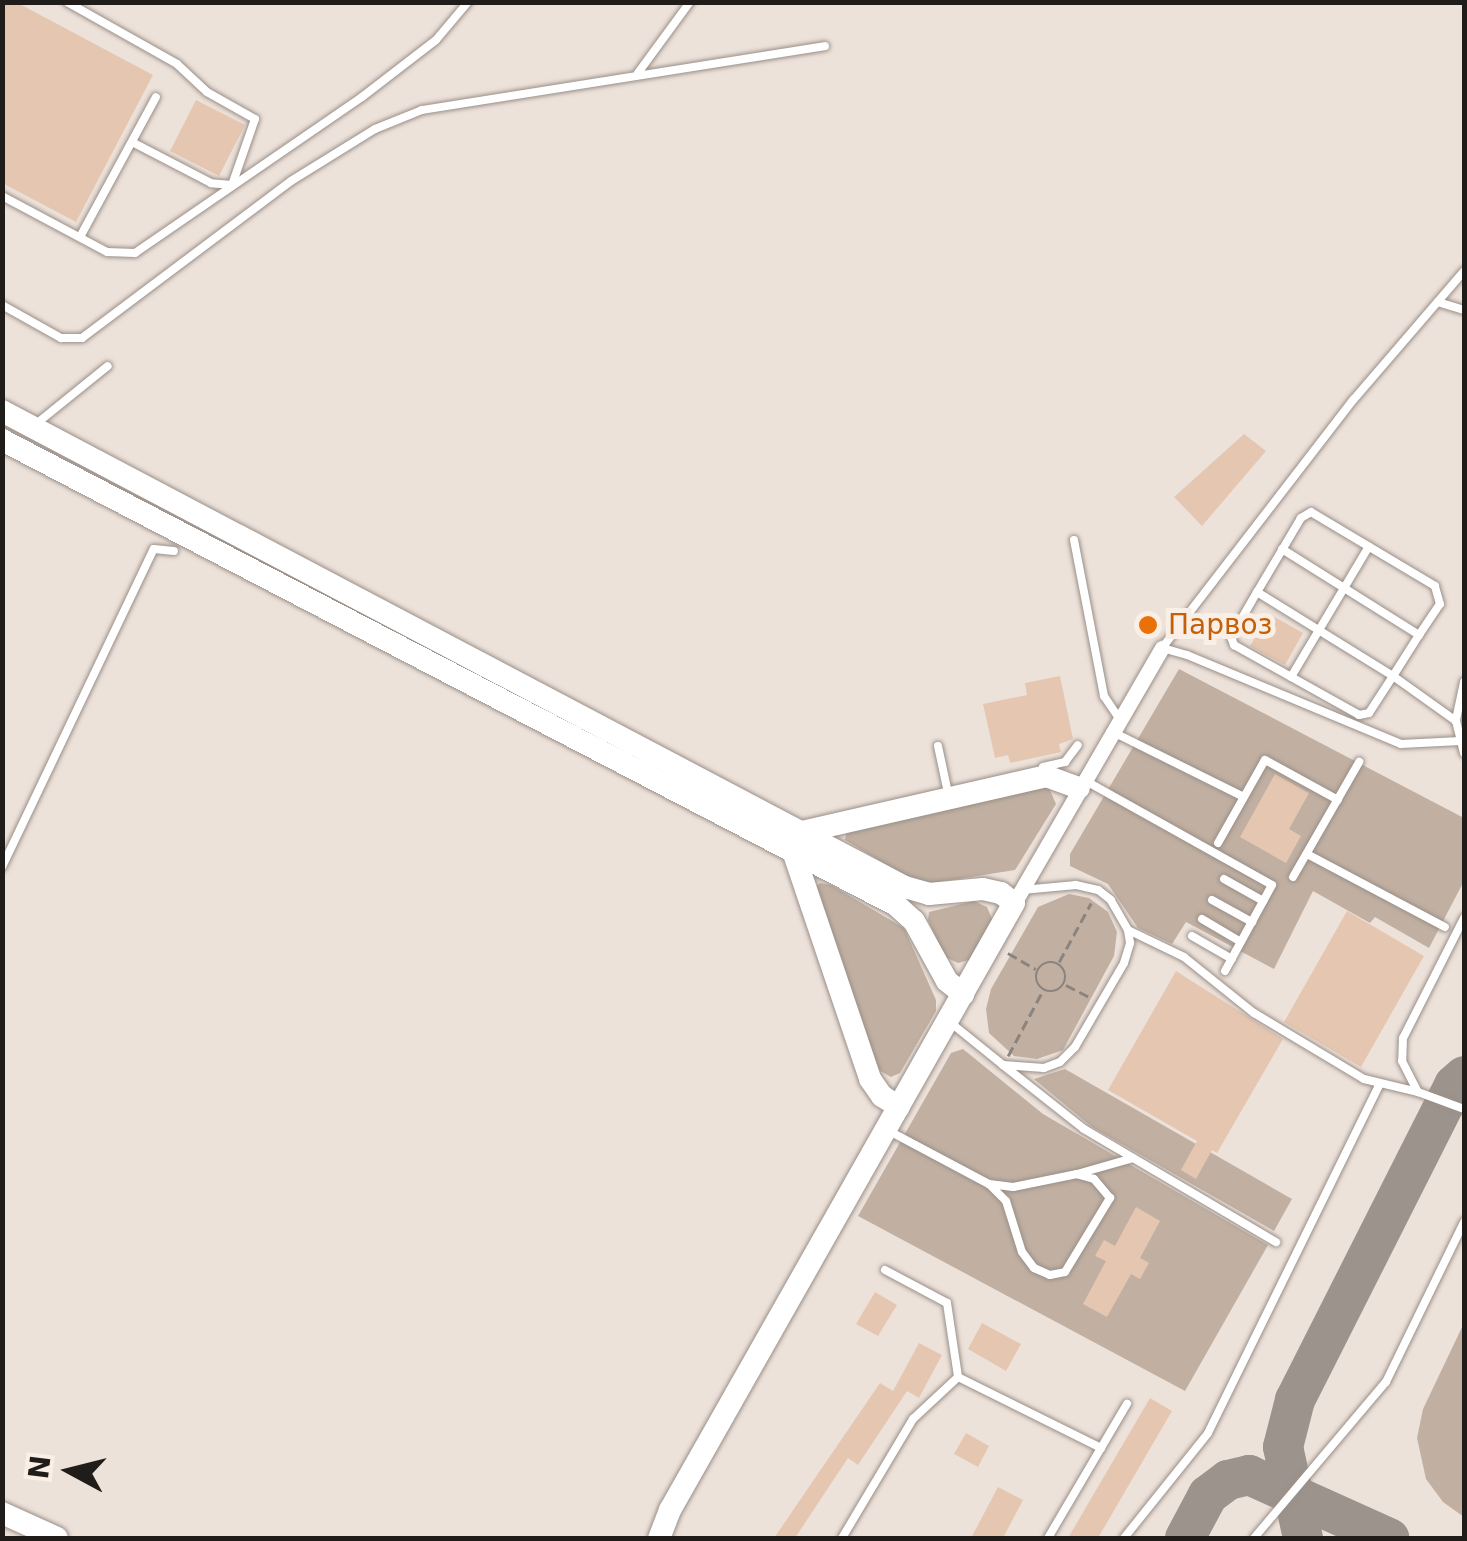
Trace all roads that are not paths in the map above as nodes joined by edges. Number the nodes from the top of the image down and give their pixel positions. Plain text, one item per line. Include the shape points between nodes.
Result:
1 (67, 2) edge
2 (468, 2) edge
3 (690, 2) edge
4 (825, 46) dead end
5 (638, 73) junction
6 (156, 97) dead end
7 (132, 142) junction
8 (232, 185) junction
9 (2, 196) edge
10 (80, 238) junction
11 (1464, 272) edge
12 (1438, 302) junction
13 (2, 305) edge
14 (1464, 310) edge
15 (108, 366) dead end
16 (2, 411) edge
17 (32, 427) junction
18 (2, 440) edge
19 (1074, 540) dead end
20 (1368, 546) junction
21 (1282, 549) junction
22 (174, 551) dead end
23 (1345, 588) junction
24 (1257, 592) junction
25 (1320, 631) junction
26 (1420, 635) junction
27 (1162, 648) junction
28 (1393, 676) junction
29 (1292, 677) junction
30 (1464, 682) edge
31 (1456, 721) junction
32 (1115, 725) junction
33 (1460, 741) junction
34 (1078, 745) dead end
35 (938, 746) dead end
36 (1464, 753) edge
37 (1359, 762) dead end
38 (970, 784) dead end
39 (1082, 784) junction
40 (1244, 797) junction
41 (949, 798) junction
42 (1338, 800) junction
43 (797, 842) junction
44 (1218, 842) dead end
45 (1307, 854) junction
46 (2, 868) edge
47 (1293, 877) dead end
48 (1224, 880) dead end
49 (1018, 896) junction
50 (1212, 900) dead end
51 (1264, 901) junction
52 (1464, 918) edge
53 (1202, 919) dead end
54 (1252, 922) junction
55 (1445, 927) dead end
56 (1128, 930) junction
57 (1192, 936) dead end
58 (1241, 942) junction
59 (1232, 959) junction
60 (1225, 971) dead end
61 (963, 994) junction
62 (948, 1020) junction
63 (1003, 1065) junction
64 (1379, 1085) junction
65 (1418, 1092) junction
66 (899, 1107) junction
67 (1464, 1110) edge
68 (886, 1130) junction
69 (1133, 1158) junction
70 (1077, 1174) junction
71 (989, 1184) junction
72 (1464, 1222) edge
73 (1276, 1242) dead end
74 (886, 1270) dead end
75 (958, 1377) junction
76 (1127, 1404) dead end
77 (1101, 1448) junction
78 (2, 1513) edge
79 (57, 1538) edge
80 (659, 1538) edge
81 (842, 1538) edge
82 (1048, 1538) edge
83 (1124, 1538) edge
84 (1254, 1538) edge

1 - 8 lane via 177,64 207,92 255,119
2 - 8 lane via 436,40
3 - 5 lane
4 - 5 lane
5 - 13 lane via 535,96 453,103 375,129 290,182 82,338 60,338
6 - 7 lane
7 - 8 lane via 211,183
7 - 10 lane
8 - 10 lane via 136,253 107,252
9 - 10 lane
11 - 12 lane
12 - 14 lane
12 - 27 lane via 1354,399
15 - 17 lane
16 - 17 street
17 - 43 street
18 - 43 street
19 - 32 lane
20 - 21 lane via 1311,512
20 - 23 lane
20 - 26 lane via 1440,594
21 - 23 lane
21 - 24 lane
22 - 46 lane via 154,549
23 - 25 lane
23 - 26 lane
24 - 25 lane
24 - 29 lane via 1231,637 1234,645
25 - 28 lane
25 - 29 lane
26 - 28 lane
27 - 32 street
27 - 33 lane via 1401,744
28 - 29 lane via 1369,713 1359,714
28 - 31 lane
30 - 31 lane
31 - 33 lane
32 - 39 street
32 - 40 lane
33 - 36 lane
34 - 38 lane via 1065,762
35 - 41 lane
37 - 42 lane
39 - 41 street via 1046,776
39 - 49 street
39 - 51 lane via 1272,885
40 - 42 lane via 1266,760
40 - 44 lane
41 - 43 street
42 - 45 lane
43 - 49 street via 929,894 983,889
43 - 61 street via 914,921 947,981
43 - 66 street via 870,1079
45 - 47 lane
45 - 55 lane
48 - 51 lane
49 - 56 lane via 1076,884 1098,890
49 - 61 street
50 - 54 lane
51 - 54 lane
52 - 65 lane via 1403,1038 1402,1060
53 - 58 lane
54 - 58 lane
56 - 63 lane via 1124,964 1075,1047 1044,1068
56 - 64 lane via 1184,957 1254,1013
57 - 59 lane
58 - 59 lane
59 - 60 lane
61 - 62 street
62 - 63 lane
62 - 66 street
63 - 69 lane via 1042,1100
64 - 65 lane
64 - 83 lane via 1208,1434
65 - 67 lane
66 - 68 street
68 - 71 lane
68 - 80 street
69 - 70 lane
69 - 73 lane
70 - 71 lane via 1013,1187
70 - 71 lane via 1094,1179 1110,1198 1065,1272 1050,1275 1022,1252 1006,1201
72 - 84 lane via 1386,1382
74 - 75 lane via 947,1303
75 - 77 lane
75 - 81 lane via 913,1419
76 - 77 lane
77 - 82 lane
78 - 79 street

